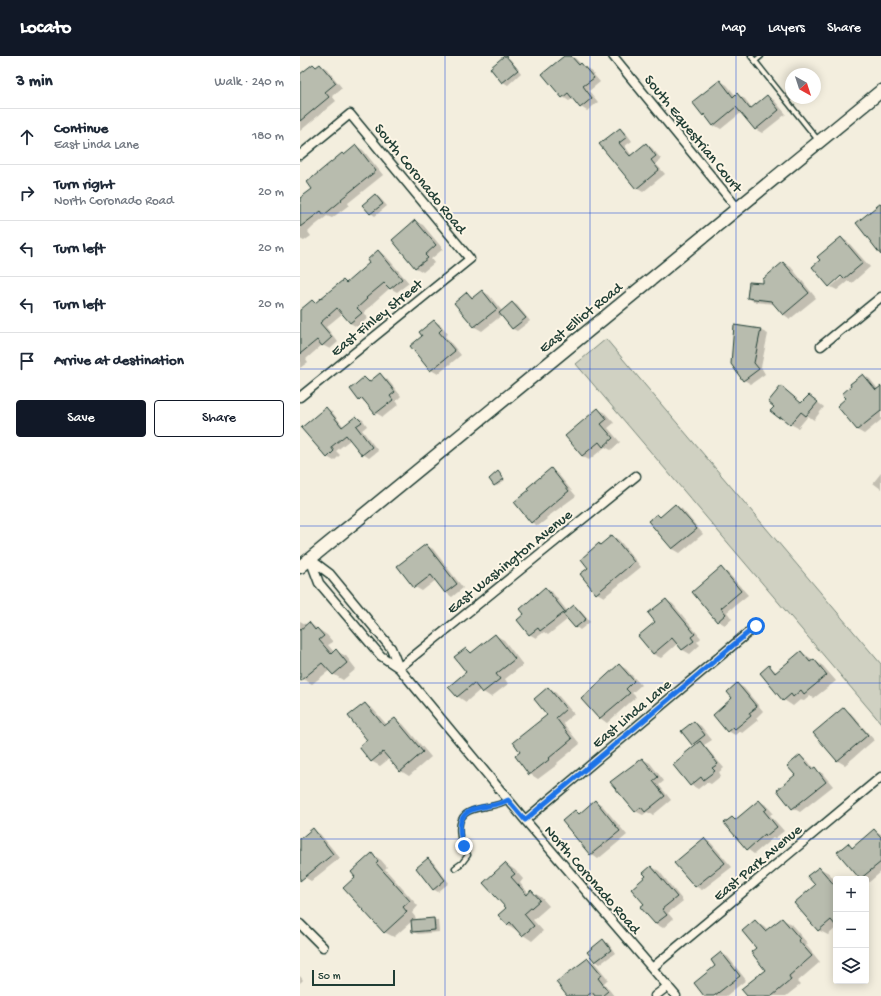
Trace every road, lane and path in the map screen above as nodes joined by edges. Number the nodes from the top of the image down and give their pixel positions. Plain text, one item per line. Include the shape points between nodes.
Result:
1 (613, 56) edge
2 (751, 56) edge
3 (761, 56) edge
4 (755, 61) junction
5 (881, 92) edge
6 (820, 142) junction
7 (300, 155) edge
8 (738, 209) junction
9 (470, 259) joint
10 (881, 297) edge
11 (821, 346) dead end
12 (300, 396) edge
13 (636, 476) dead end
14 (310, 559) junction
15 (300, 567) edge
16 (756, 626) dead end
17 (400, 668) junction
18 (881, 777) edge
19 (508, 800) junction
20 (525, 820) junction
21 (455, 868) dead end
22 (300, 924) edge
23 (323, 947) dead end
24 (652, 968) junction
25 (668, 986) junction
26 (655, 996) edge
27 (676, 996) edge

1 - 8 street, South Equestrian Court
2 - 4 lane
3 - 4 lane
4 - 6 lane
5 - 6 main road, East Elliot Road
6 - 8 main road, East Elliot Road
7 - 9 street, South Coronado Road via 350,114
8 - 14 main road, East Elliot Road
9 - 12 street, East Finley Street
10 - 11 street
13 - 17 street, East Washington Avenue
14 - 15 main road, East Elliot Road
14 - 17 street, North Coronado Road via 335,580 391,648
14 - 17 street, North Coronado Road via 319,583 381,656
16 - 20 street, East Linda Lane
17 - 19 street, North Coronado Road
18 - 24 street, East Park Avenue
19 - 20 street, North Coronado Road
19 - 21 lane via 501,804 468,811 462,818 460,836 468,855
20 - 24 street, North Coronado Road
22 - 23 street
24 - 25 street, North Coronado Road
25 - 26 street
25 - 27 street, North Coronado Road

